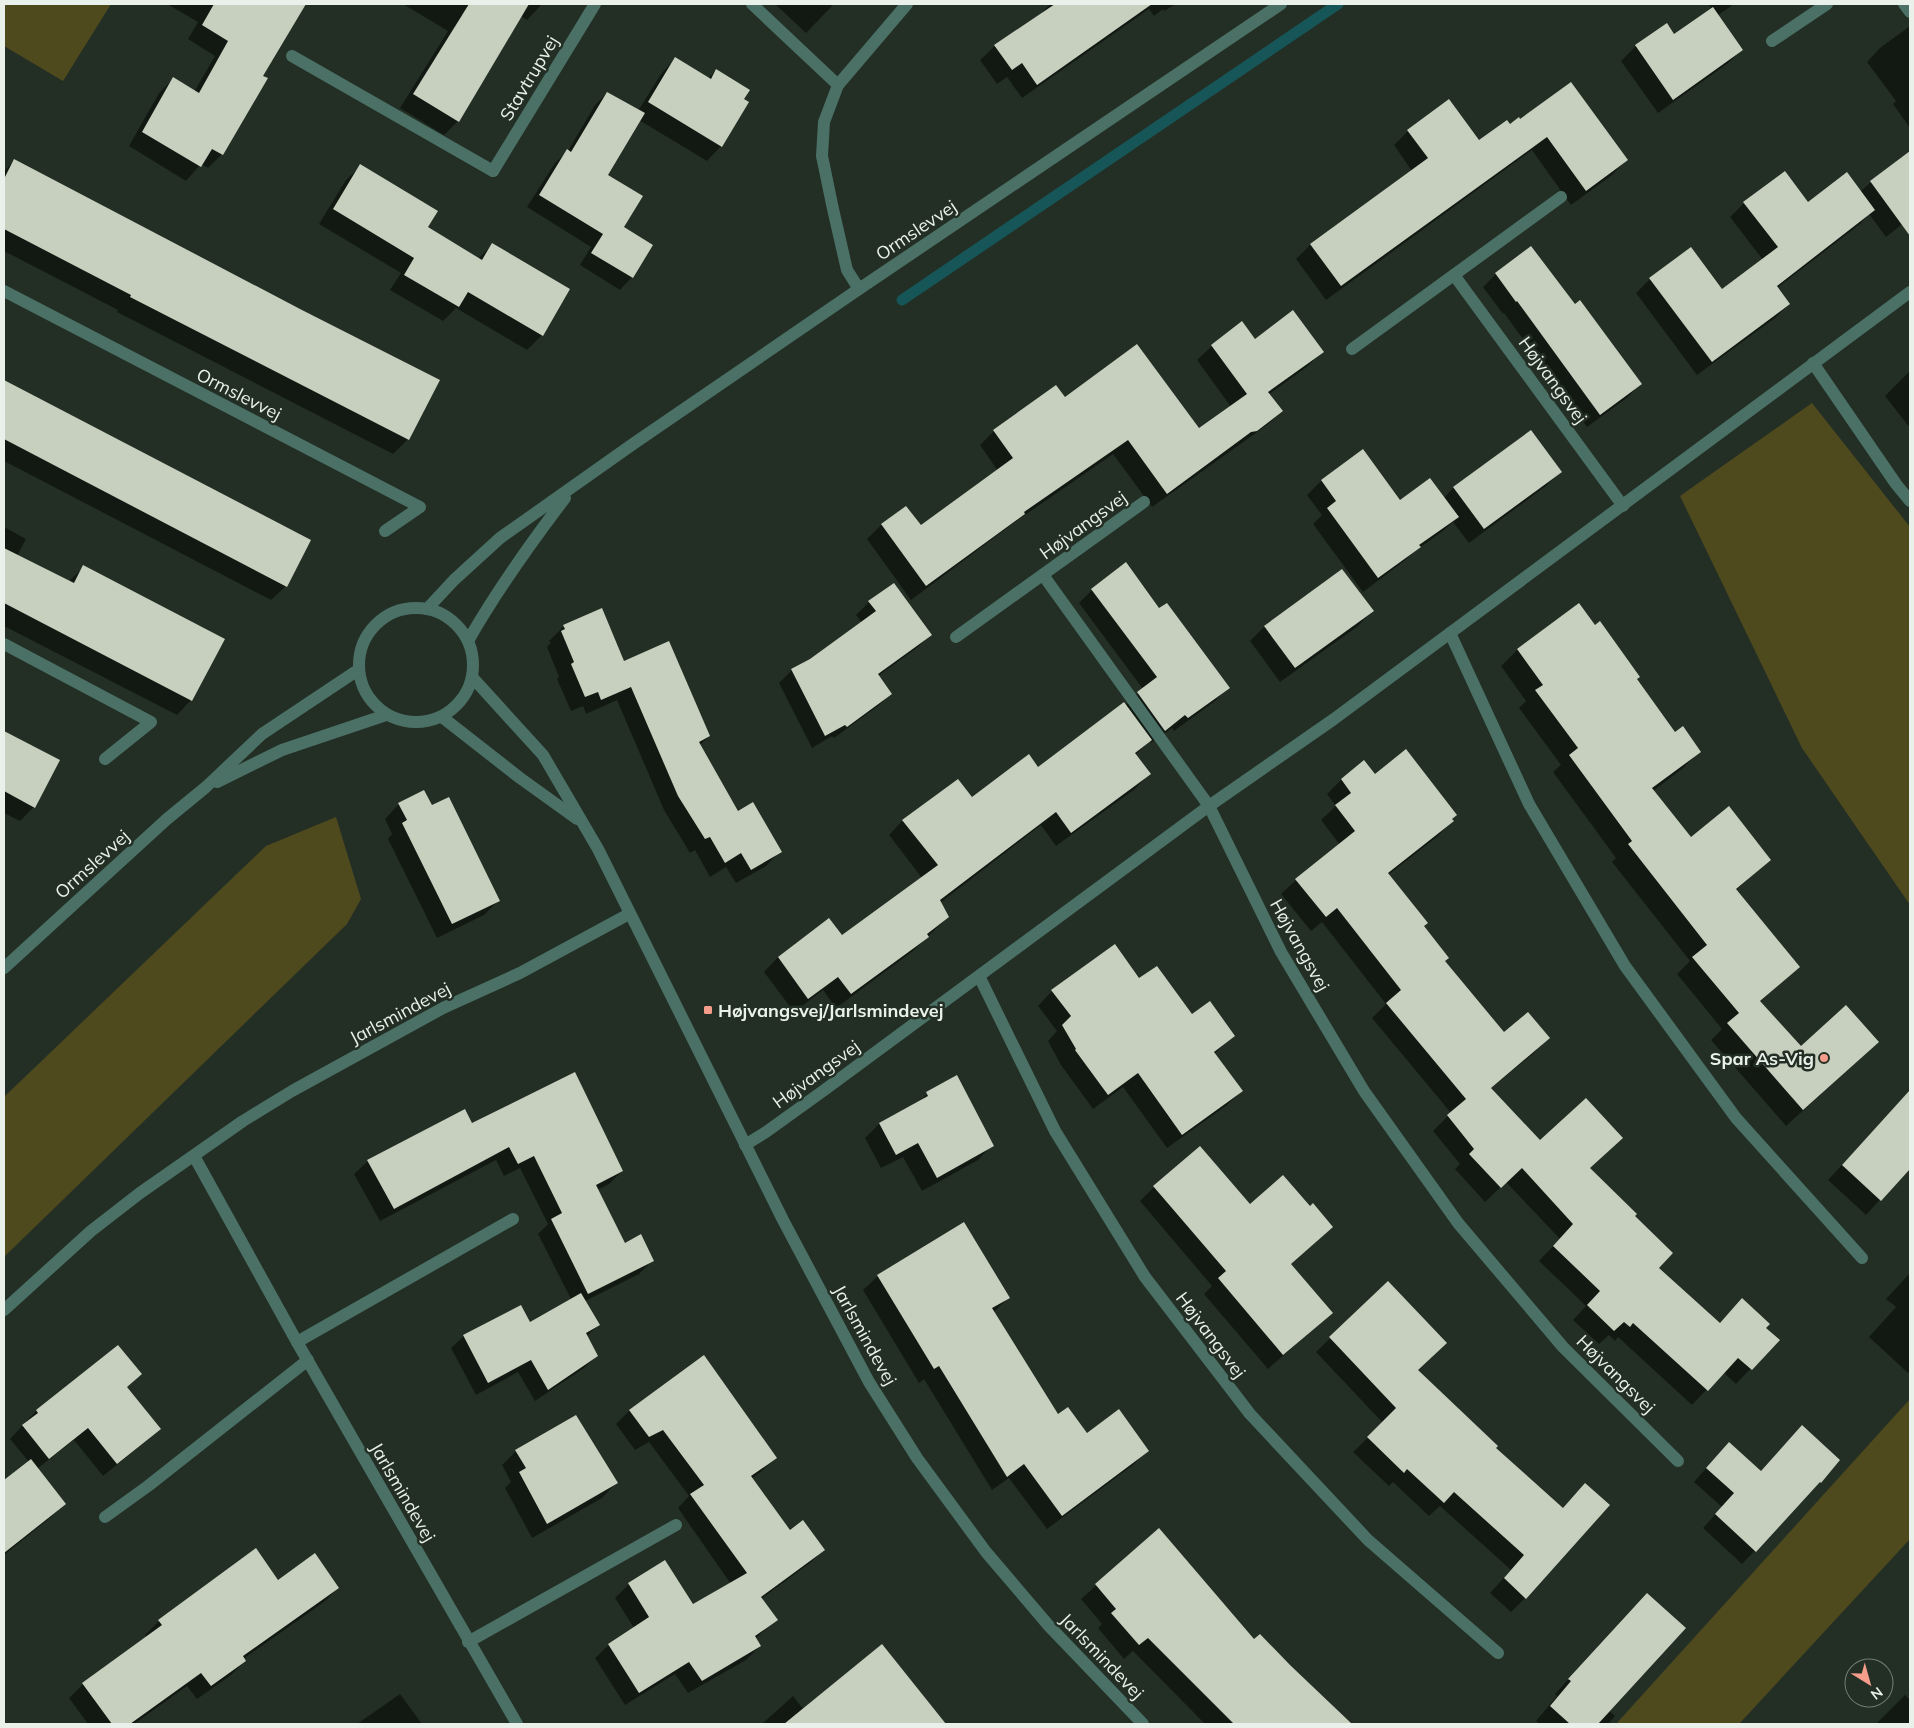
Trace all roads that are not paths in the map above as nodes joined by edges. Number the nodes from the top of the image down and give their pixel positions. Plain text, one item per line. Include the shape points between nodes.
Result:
1 (595, 4) edge
2 (752, 4) edge
3 (907, 4) edge
4 (1280, 4) edge
5 (1827, 4) edge
6 (1904, 4) edge
7 (1910, 12) edge
8 (1772, 42) dead end
9 (292, 56) dead end
10 (838, 85) junction
11 (1561, 197) dead end
12 (1454, 275) junction
13 (859, 289) junction
14 (4, 291) edge
15 (1910, 292) edge
16 (1352, 349) dead end
17 (1813, 363) junction
18 (573, 488) junction
19 (1910, 501) edge
20 (1144, 502) dead end
21 (1623, 506) junction
22 (385, 531) dead end
23 (1043, 575) junction
24 (428, 609) junction
25 (1450, 633) junction
26 (956, 637) dead end
27 (468, 641) junction
28 (4, 644) edge
29 (358, 670) junction
30 (472, 677) junction
31 (386, 715) junction
32 (442, 717) junction
33 (105, 759) dead end
34 (206, 787) junction
35 (1210, 806) junction
36 (582, 822) junction
37 (629, 914) junction
38 (4, 968) edge
39 (980, 976) junction
40 (745, 1145) junction
41 (194, 1156) junction
42 (513, 1219) dead end
43 (1862, 1258) dead end
44 (4, 1310) edge
45 (297, 1342) junction
46 (308, 1360) junction
47 (1678, 1461) dead end
48 (105, 1517) dead end
49 (676, 1525) dead end
50 (468, 1642) junction
51 (1498, 1653) dead end
52 (517, 1724) edge
53 (1143, 1724) edge

1 - 9 street, Stavtrupvej via 493,171
2 - 10 street
3 - 10 street
4 - 13 street, Ormslevvej
5 - 8 street
6 - 7 street
10 - 13 street via 824,122 822,156 847,270
11 - 12 street
12 - 16 street
12 - 21 street, Højvangsvej
13 - 18 street, Ormslevvej
14 - 22 street, Ormslevvej via 420,507
15 - 17 street, Højvangsvej
17 - 19 street
17 - 21 street, Højvangsvej
18 - 24 street, Ormslevvej via 500,538
18 - 27 street, Ormslevvej via 518,560
20 - 23 street, Højvangsvej
21 - 25 street, Højvangsvej
23 - 26 street, Højvangsvej
23 - 35 street, Højvangsvej
24 - 27 street via 444,615 458,626
24 - 29 street via 410,608 377,622 359,652
25 - 35 street, Højvangsvej
25 - 43 street via 1529,804 1625,966 1736,1118
27 - 30 street via 472,653
28 - 33 street via 151,722
29 - 31 street via 362,688
29 - 34 street, Ormslevvej via 262,734
30 - 32 street via 467,693
30 - 36 street, Jarlsmindevej via 543,755
31 - 32 street via 404,722 424,723
31 - 34 street, Ormslevvej via 282,750
32 - 36 street, Jarlsmindevej
34 - 38 street, Ormslevvej
35 - 39 street, Højvangsvej
35 - 47 street, Højvangsvej via 1281,952 1364,1091 1458,1223 1563,1346
36 - 37 street, Jarlsmindevej
37 - 40 street, Jarlsmindevej
37 - 41 street, Jarlsmindevej via 520,973 443,1008 292,1090
39 - 40 street, Højvangsvej
39 - 51 street, Højvangsvej via 1054,1130 1145,1278 1250,1414 1368,1540
40 - 53 street, Jarlsmindevej via 869,1382 917,1458 986,1552 1048,1626
41 - 44 street, Jarlsmindevej via 91,1231
41 - 45 street, Jarlsmindevej
42 - 45 street
45 - 46 street, Jarlsmindevej
46 - 48 street
46 - 50 street, Jarlsmindevej
49 - 50 street
50 - 52 street, Jarlsmindevej

